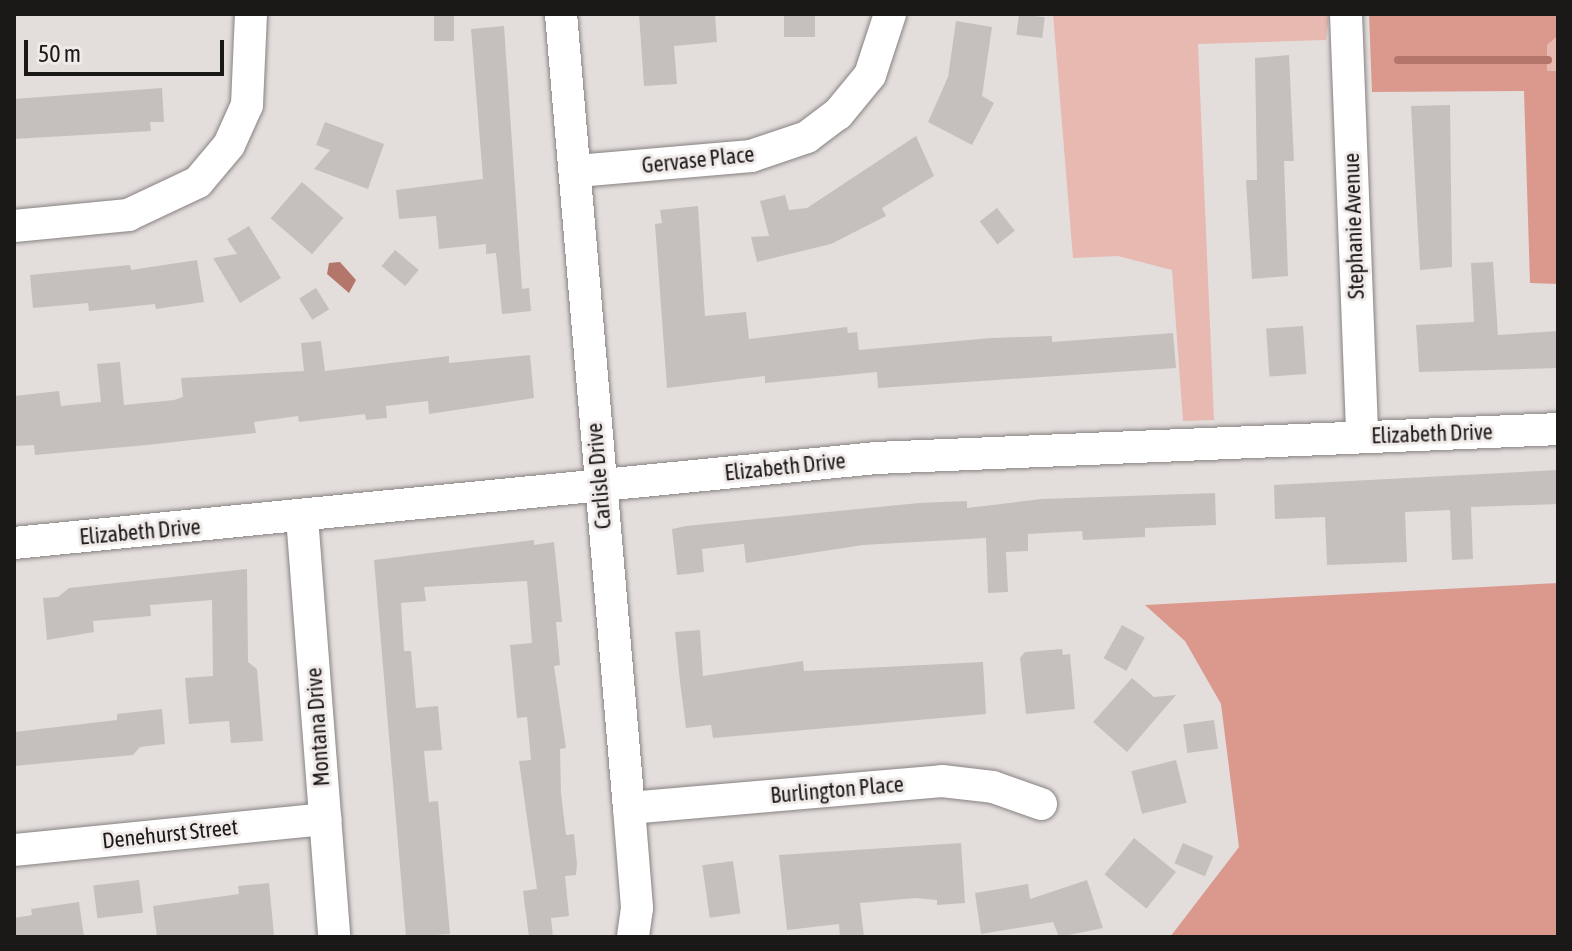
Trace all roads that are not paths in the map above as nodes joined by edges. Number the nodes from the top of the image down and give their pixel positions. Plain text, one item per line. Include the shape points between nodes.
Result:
1 (251, 14) edge
2 (561, 14) edge
3 (890, 14) edge
4 (1346, 14) edge
5 (577, 171) junction
6 (14, 226) edge
7 (1558, 429) edge
8 (1362, 437) junction
9 (600, 487) junction
10 (302, 517) junction
11 (14, 543) edge
12 (1041, 804) dead end
13 (629, 808) junction
14 (325, 819) junction
15 (14, 850) edge
16 (334, 937) edge
17 (633, 937) edge

1 - 6 street via 247,105 229,145 198,182 128,215
2 - 5 street, Carlisle Drive
3 - 5 street, Gervase Place via 870,75 838,114 807,137 751,156
4 - 8 street, Stephanie Avenue
5 - 9 street, Carlisle Drive
7 - 8 street, Elizabeth Drive
8 - 9 street, Elizabeth Drive via 876,458
9 - 10 street, Elizabeth Drive
9 - 13 street, Carlisle Drive
10 - 11 street, Elizabeth Drive
10 - 14 street, Montana Drive
12 - 13 street, Burlington Place via 985,786 942,781
13 - 17 street, Carlisle Drive via 637,908
14 - 15 street, Denehurst Street
14 - 16 street, Montana Drive

